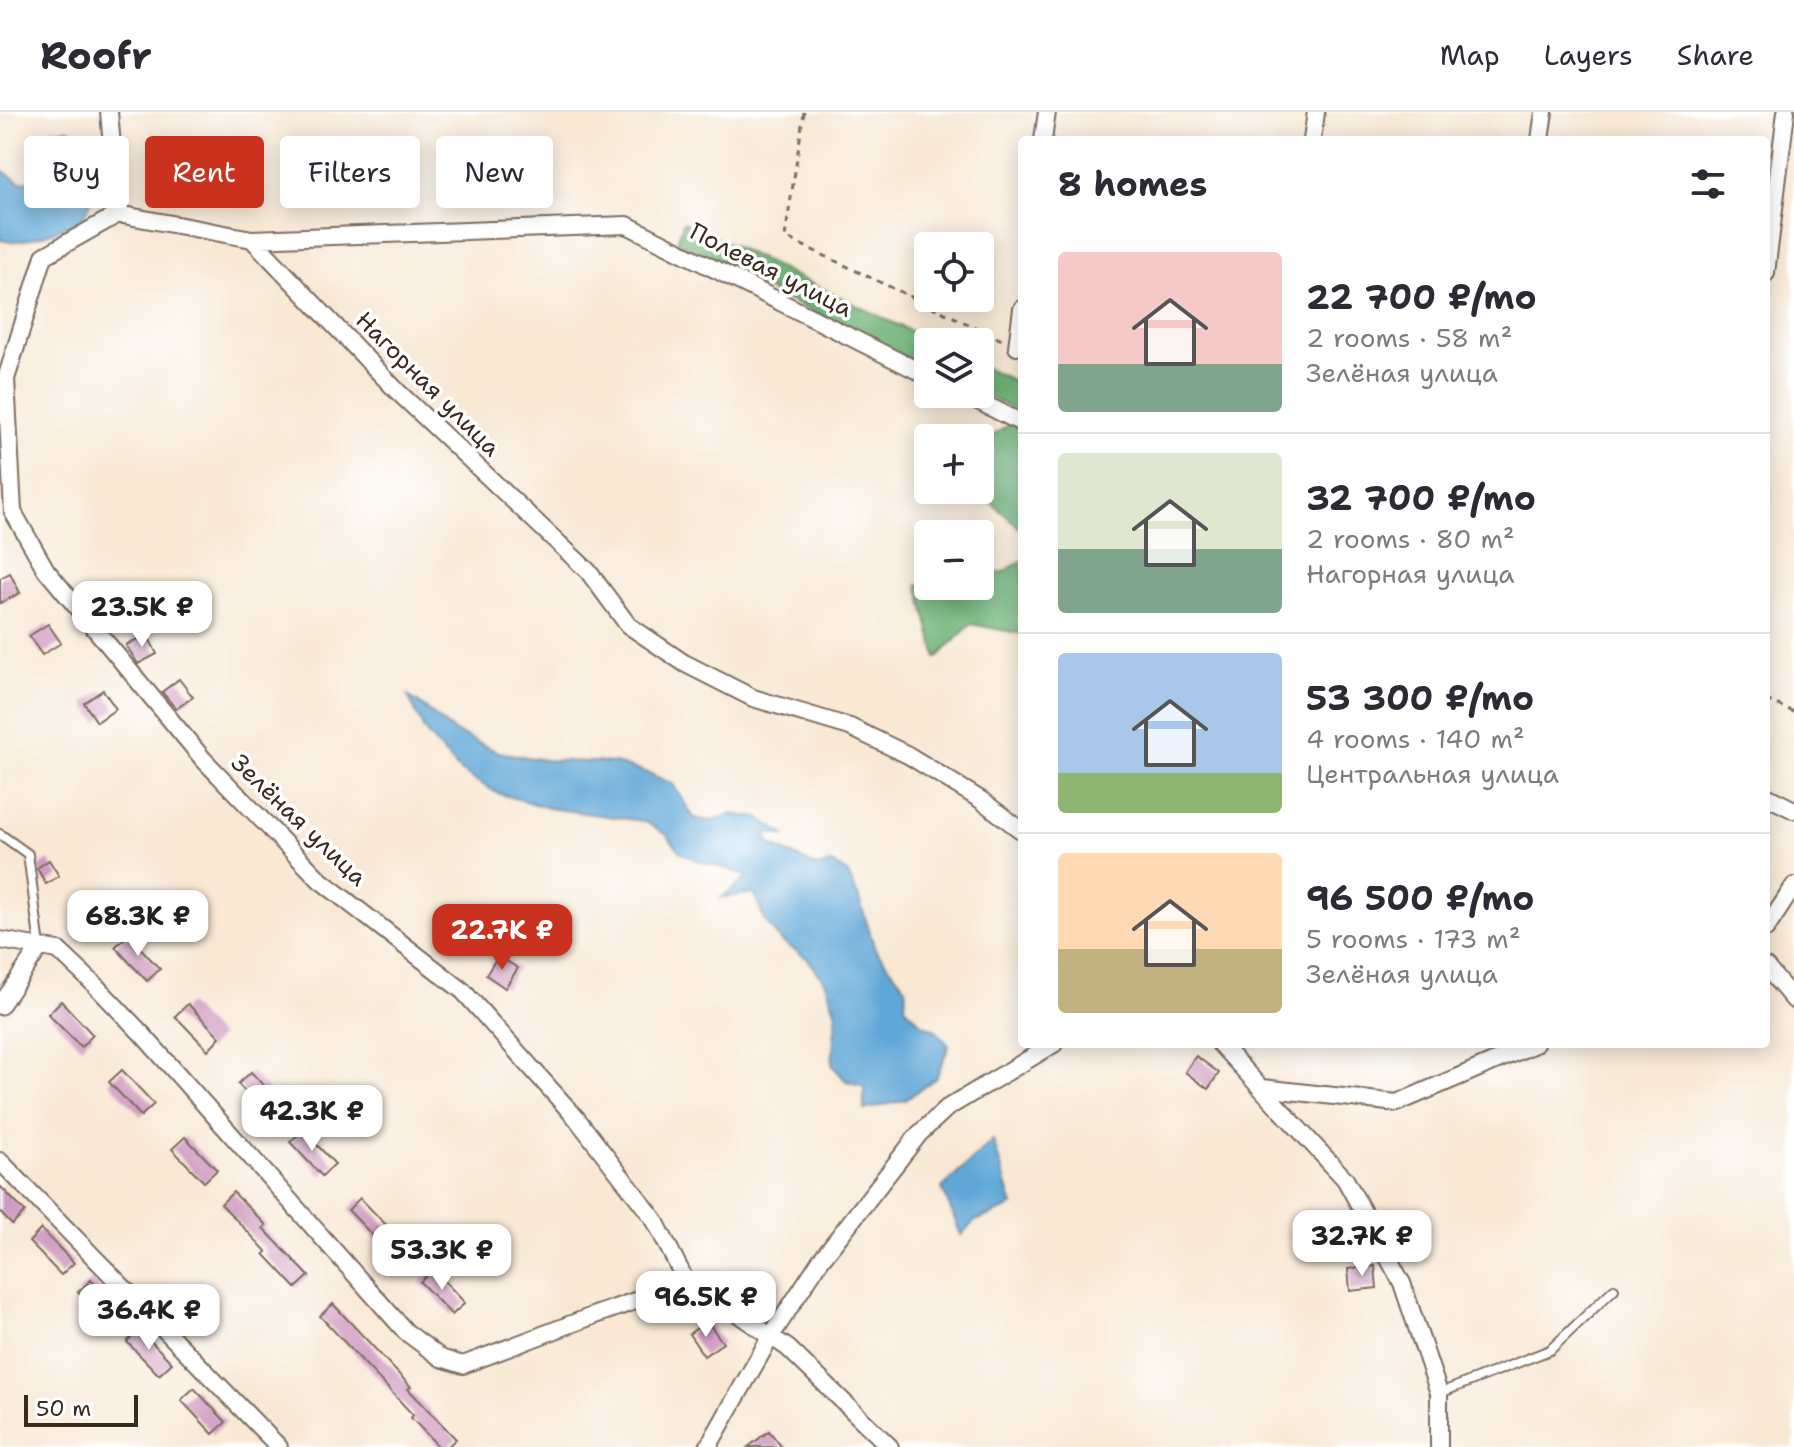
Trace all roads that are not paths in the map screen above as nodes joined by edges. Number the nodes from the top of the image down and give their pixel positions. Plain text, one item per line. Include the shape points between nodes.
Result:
1 (109, 112) edge
2 (1047, 112) edge
3 (1316, 112) edge
4 (1544, 112) edge
5 (1786, 112) edge
6 (1044, 136) edge
7 (1313, 136) edge
8 (1541, 136) edge
9 (118, 214) junction
10 (252, 239) junction
11 (1770, 241) edge
12 (1018, 339) edge
13 (1017, 347) road end
14 (914, 369) edge
15 (992, 408) edge
16 (1018, 421) edge
17 (1770, 798) edge
18 (1794, 810) edge
19 (1018, 828) edge
20 (0, 834) edge
21 (1794, 886) edge
22 (1770, 923) edge
23 (0, 940) edge
24 (40, 947) junction
25 (1770, 972) edge
26 (1794, 1000) edge
27 (0, 1006) edge
28 (1047, 1048) edge
29 (1224, 1048) edge
30 (1526, 1048) edge
31 (1262, 1088) junction
32 (0, 1161) edge
33 (690, 1289) junction
34 (1614, 1289) dead end
35 (771, 1336) junction
36 (1439, 1393) junction
37 (279, 1447) edge
38 (708, 1447) edge
39 (890, 1447) edge
40 (1439, 1447) edge

1 - 9 street
2 - 6 street
3 - 7 street
4 - 8 street
5 - 11 street
9 - 10 street
9 - 33 street, Зелёная улица via 44,256 6,379 13,512 46,570 203,759 320,880 463,991 577,1119 654,1219
10 - 14 street, Полевая улица via 627,225
10 - 19 street, Нагорная улица via 397,391 588,571 628,625 684,663 753,698 850,727 908,755
12 - 13 street
15 - 16 street
17 - 18 street
20 - 24 lane via 28,854
21 - 22 street
23 - 24 street
24 - 27 street
24 - 33 street via 58,950 94,984 406,1332 441,1358 463,1365 655,1294
25 - 26 street
28 - 35 street via 947,1108 919,1134 820,1261
29 - 31 street
30 - 31 street via 1397,1103
31 - 36 street via 1345,1179 1402,1283
32 - 37 street
33 - 35 street
34 - 36 lane via 1550,1350
35 - 38 street
35 - 39 street
36 - 40 street

